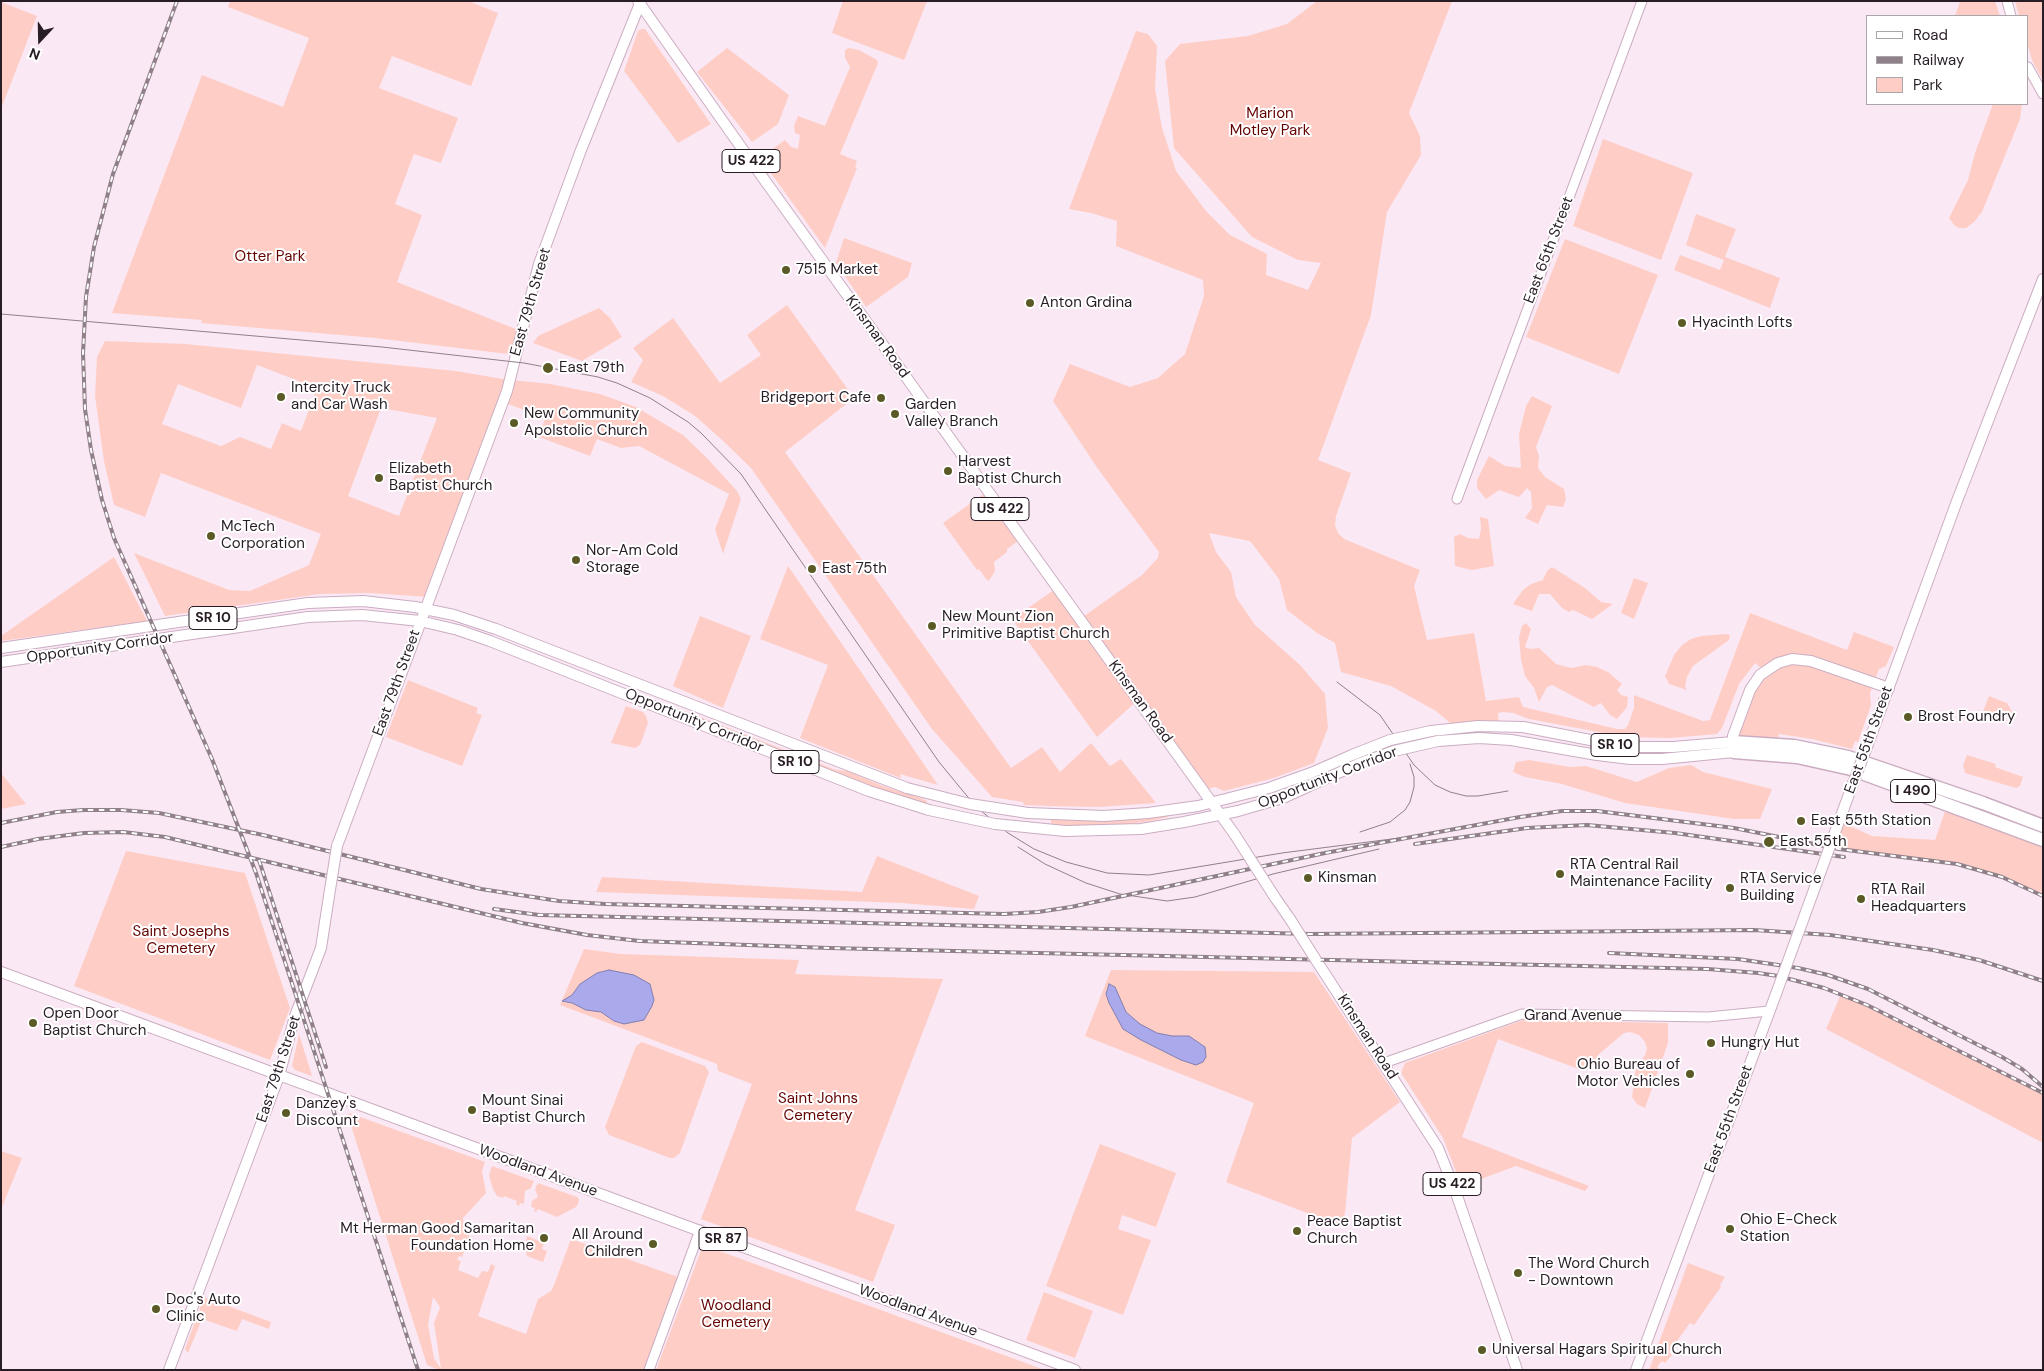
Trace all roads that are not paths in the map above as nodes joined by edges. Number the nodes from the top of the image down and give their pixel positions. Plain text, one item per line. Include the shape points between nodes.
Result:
1 (1642, 1) edge
2 (2007, 1) edge
3 (640, 2) edge
4 (2011, 15) edge
5 (2029, 69) edge
6 (2043, 94) edge
7 (2043, 279) edge
8 (1457, 499) dead end
9 (425, 608) junction
10 (420, 621) junction
11 (1, 648) edge
12 (1, 662) edge
13 (1888, 688) junction
14 (1733, 747) junction
15 (1212, 802) junction
16 (1983, 803) junction
17 (1221, 814) junction
18 (2043, 820) edge
19 (2043, 826) edge
20 (2040, 839) edge
21 (1, 972) edge
22 (1769, 1011) junction
23 (1384, 1063) junction
24 (279, 1076) junction
25 (700, 1230) junction
26 (169, 1370) edge
27 (648, 1370) edge
28 (1075, 1370) edge
29 (1518, 1370) edge
30 (1636, 1370) edge

1 - 8 street, East 65th Street
2 - 4 street
3 - 9 main road, East 79th Street via 539,264 507,391
3 - 15 main road, Kinsman Road / US 422 via 822,261
5 - 6 street
7 - 13 main road, East 55th Street
9 - 10 main road, East 79th Street
9 - 11 main road, Opportunity Corridor / SR 10 via 363,601 308,603
9 - 15 main road, Opportunity Corridor / SR 10, bridge via 496,628 907,788 970,804 1028,813 1081,816 1125,815
10 - 12 main road, Opportunity Corridor / SR 10 via 362,615 308,617
10 - 17 main road, Opportunity Corridor / SR 10, bridge via 490,641 869,791 928,810 995,824 1065,831 1141,829
10 - 24 main road, East 79th Street, bridge via 337,846 322,948 296,1016
13 - 14 main road via 1811,661 1782,662 1763,672 1752,685 1734,733
13 - 22 main road, East 55th Street, bridge
14 - 15 main road, Opportunity Corridor / SR 10, bridge via 1637,747 1524,727 1478,726 1390,740 1274,787
14 - 16 highway, I 490 via 1794,746 1836,754
14 - 17 main road, Opportunity Corridor / SR 10, bridge via 1662,759 1630,759 1511,740 1438,741 1394,751 1358,764 1283,798
14 - 20 highway, I 490 via 1851,768
15 - 17 main road, Kinsman Road / US 422
16 - 18 highway
16 - 19 highway, I 490
17 - 23 main road, Kinsman Road / US 422, bridge
21 - 24 main road, Woodland Avenue / SR 87
22 - 23 street, Grand Avenue via 1708,1017 1522,1014
22 - 30 main road, East 55th Street
23 - 29 main road, Kinsman Road / US 422 via 1438,1148
24 - 25 main road, Woodland Avenue / SR 87
24 - 26 main road, East 79th Street
25 - 27 street
25 - 28 main road, Woodland Avenue / SR 87

